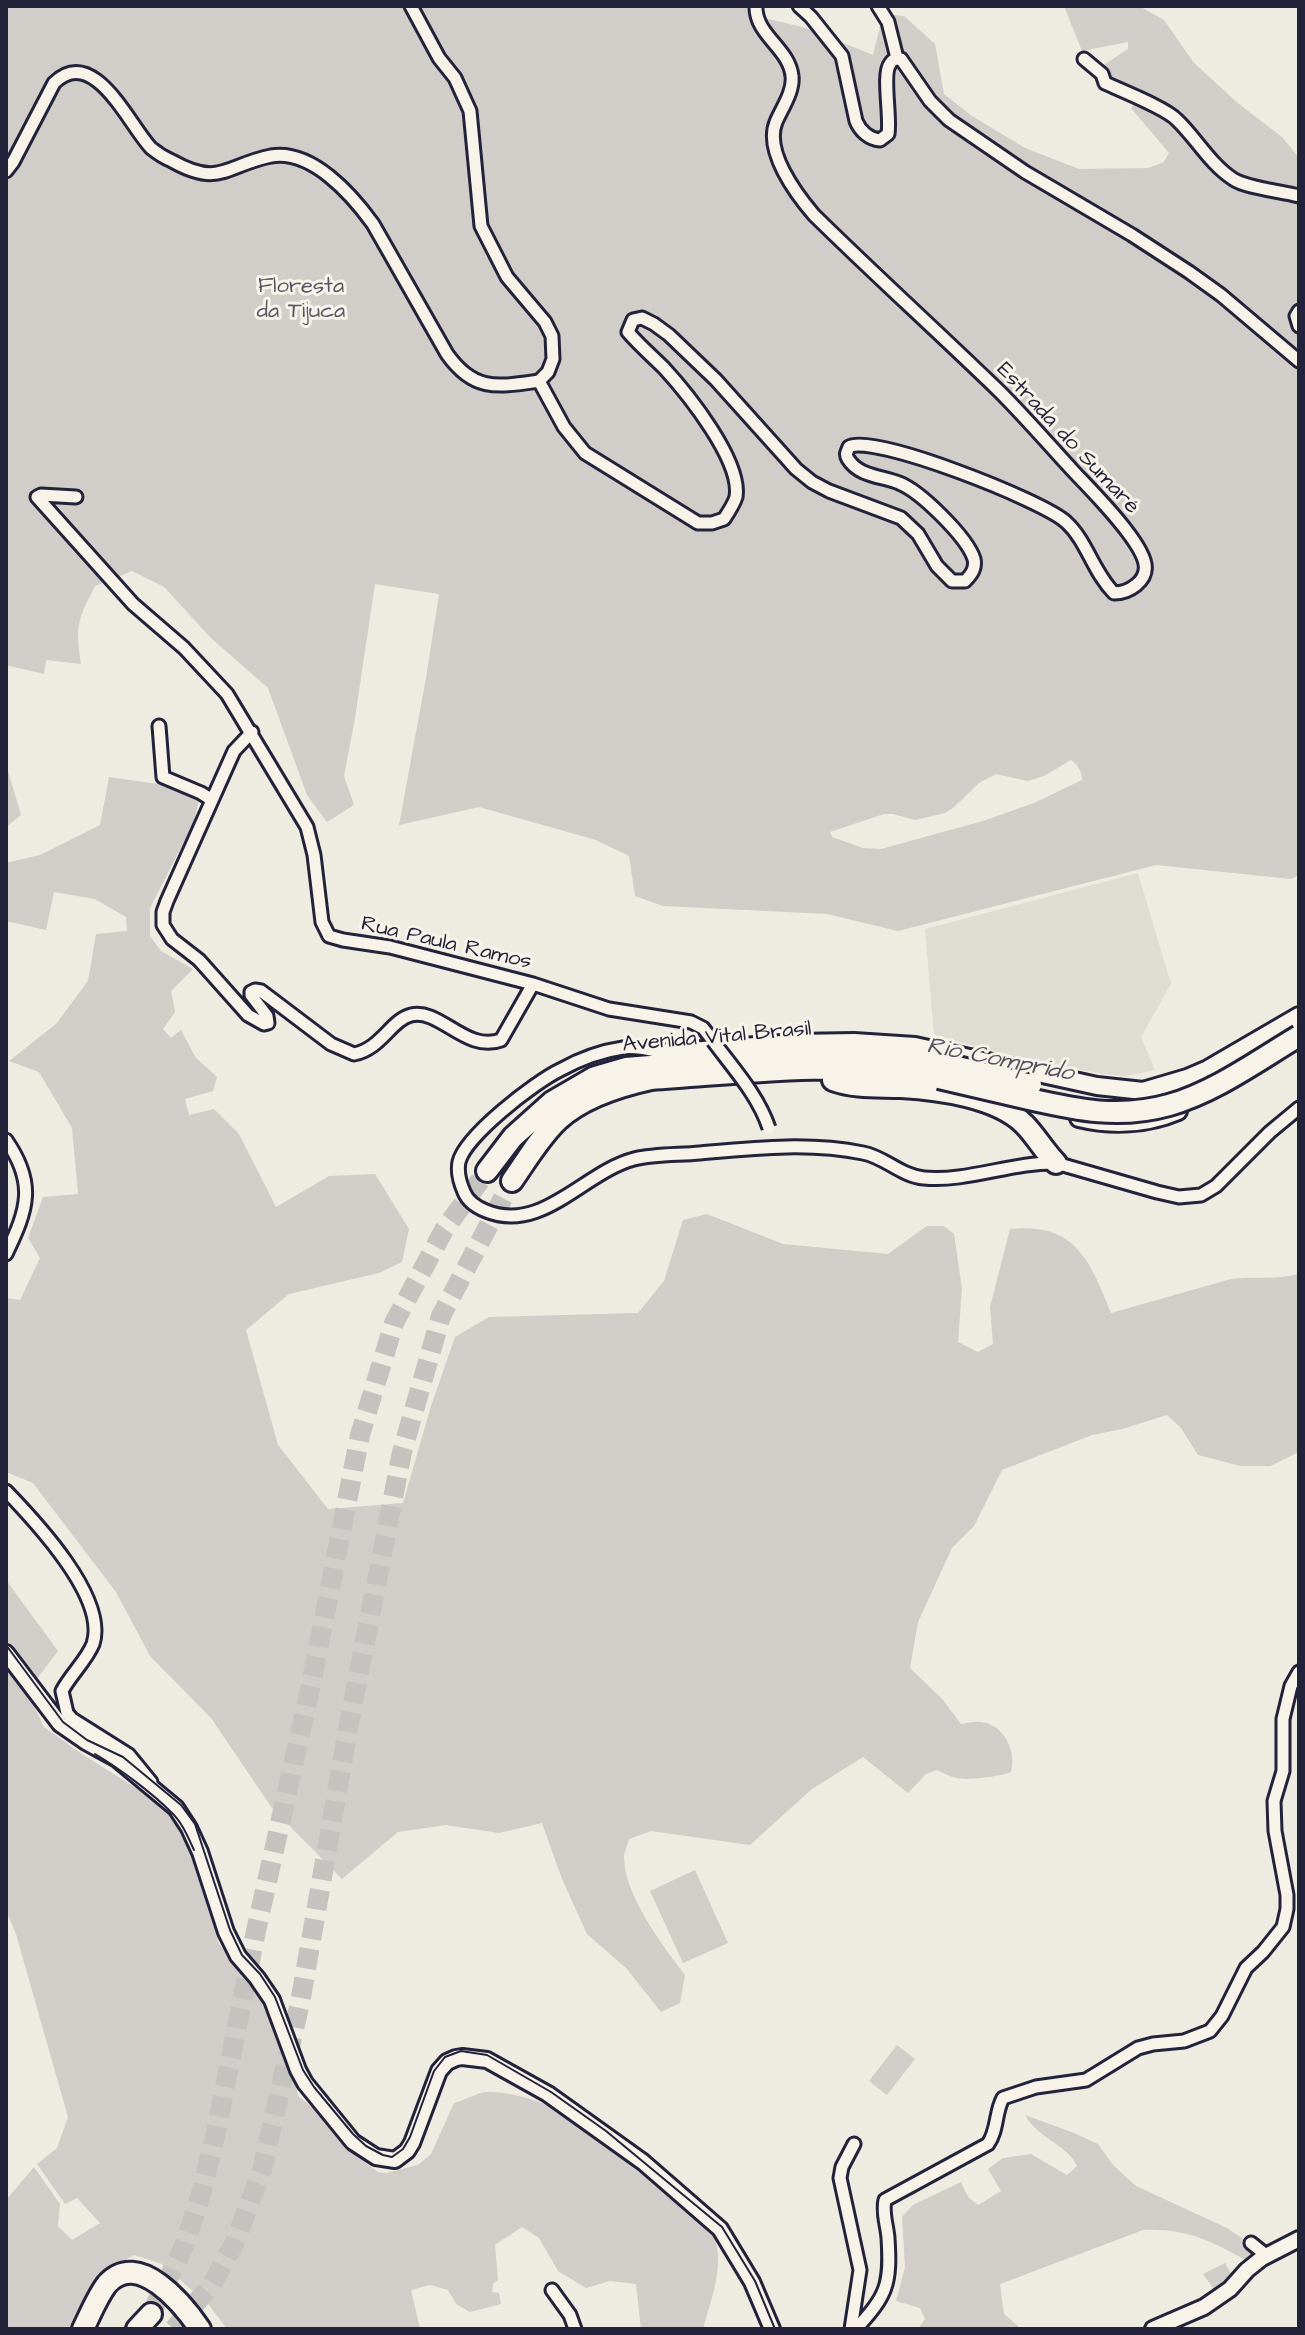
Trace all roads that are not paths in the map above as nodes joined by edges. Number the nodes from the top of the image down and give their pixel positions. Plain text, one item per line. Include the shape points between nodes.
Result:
1 (411, 6) edge
2 (756, 6) edge
3 (799, 6) edge
4 (878, 6) edge
5 (897, 58) junction
6 (1084, 59) dead end
7 (6, 171) edge
8 (1299, 196) edge
9 (1299, 311) edge
10 (1299, 326) edge
11 (1299, 361) edge
12 (539, 381) junction
13 (76, 497) dead end
14 (159, 726) dead end
15 (252, 732) junction
16 (212, 800) junction
17 (533, 984) junction
18 (1299, 1019) edge
19 (1299, 1036) edge
20 (1299, 1046) edge
21 (664, 1053) junction
22 (970, 1059) junction
23 (940, 1071) junction
24 (833, 1080) junction
25 (618, 1087) junction
26 (964, 1087) junction
27 (1299, 1108) edge
28 (532, 1118) junction
29 (6, 1140) edge
30 (774, 1146) junction
31 (1056, 1163) junction
32 (487, 1171) tunnel mouth
33 (512, 1181) tunnel mouth
34 (6, 1254) edge
35 (6, 1491) edge
36 (6, 1653) edge
37 (1299, 1672) edge
38 (160, 1795) junction
39 (854, 2144) dead end
40 (1299, 2239) edge
41 (1251, 2243) dead end
42 (1266, 2255) junction
43 (552, 2290) dead end
44 (83, 2329) edge
45 (200, 2329) edge
46 (575, 2329) edge
47 (772, 2329) edge
48 (854, 2329) edge
49 (1153, 2329) edge

1 - 12 street via 470,111 481,226 507,277 552,336 553,359
2 - 12 street, Estrada do Sumaré via 761,27 792,76 773,136 797,194 1002,394 1111,512 1146,564 1143,580 1114,593 1066,522 1024,498 886,448 849,447 848,460 875,477 901,483 935,508 965,542 975,561 973,573 965,581 952,581 901,518 829,491 796,469 716,380 669,335 642,318 633,320 628,332 693,402 727,457 736,497 724,519 698,523 585,453
3 - 5 street via 842,56 856,121 877,140 888,134 886,74
4 - 5 street
5 - 11 street via 949,120 1189,272
6 - 8 street via 1105,83 1175,117 1233,179
7 - 12 street via 54,83 70,72 81,73 108,90 152,149 199,174 280,155 310,164 338,183 373,224 459,372 500,386
9 - 10 street
13 - 15 street, Rua Paula Ramos via 37,497 133,604 227,694
14 - 16 street via 163,777
15 - 16 street via 234,751
15 - 17 street, Rua Paula Ramos via 307,827 322,922 329,936
16 - 17 street via 167,901 163,925 258,1022 268,1020 251,998 255,990 331,1044 354,1054 416,1014 493,1043 501,1040
17 - 30 street, Rua Paula Ramos, bridge via 609,1009 698,1024 762,1109
18 - 22 main road via 1208,1069 1143,1091
18 - 23 highway, bridge via 1203,1077 1145,1097 1082,1097
19 - 23 highway, bridge via 1203,1092 1138,1112 1083,1111
20 - 26 main road via 1212,1096 1145,1121 1088,1120
21 - 22 main road via 854,1042 915,1046
21 - 28 highway via 621,1058 587,1071
21 - 30 street via 623,1048 597,1055 559,1070 527,1091 465,1148 458,1164 465,1196 490,1213 531,1214 634,1159
22 - 26 main road, bridge
23 - 25 highway, Avenida Vital Brasil via 818,1068 651,1079
23 - 28 highway, Avenida Vital Brasil via 894,1056 850,1053 639,1065 595,1077
24 - 25 highway
24 - 26 highway
24 - 31 highway via 958,1095 998,1107 1025,1125
25 - 33 highway, Avenida Vital Brasil via 556,1122
27 - 31 street via 1201,1195 1179,1197
28 - 32 highway, Avenida Vital Brasil
29 - 34 street via 23,1169 27,1190
30 - 31 street via 865,1153 915,1177 930,1178
35 - 38 street via 63,1559 93,1613 93,1643 62,1691 67,1713 129,1755
36 - 38 street via 60,1724 117,1759
37 - 48 street via 1283,1719 1283,1771 1274,1801 1287,1895 1283,1927 1246,1968 1210,2031 1138,2048 1086,2080 1003,2098 988,2144 885,2200 885,2289 880,2303
38 - 47 street via 189,1828 226,1932 272,2000 305,2083 353,2142 376,2157 395,2160 412,2143 447,2062 462,2057 487,2060 548,2094 643,2162 720,2229
39 - 48 street via 840,2178 860,2270
40 - 42 street
41 - 42 street
42 - 49 street via 1204,2307
43 - 46 street
44 - 45 highway via 107,2285 118,2275 133,2272 156,2281

